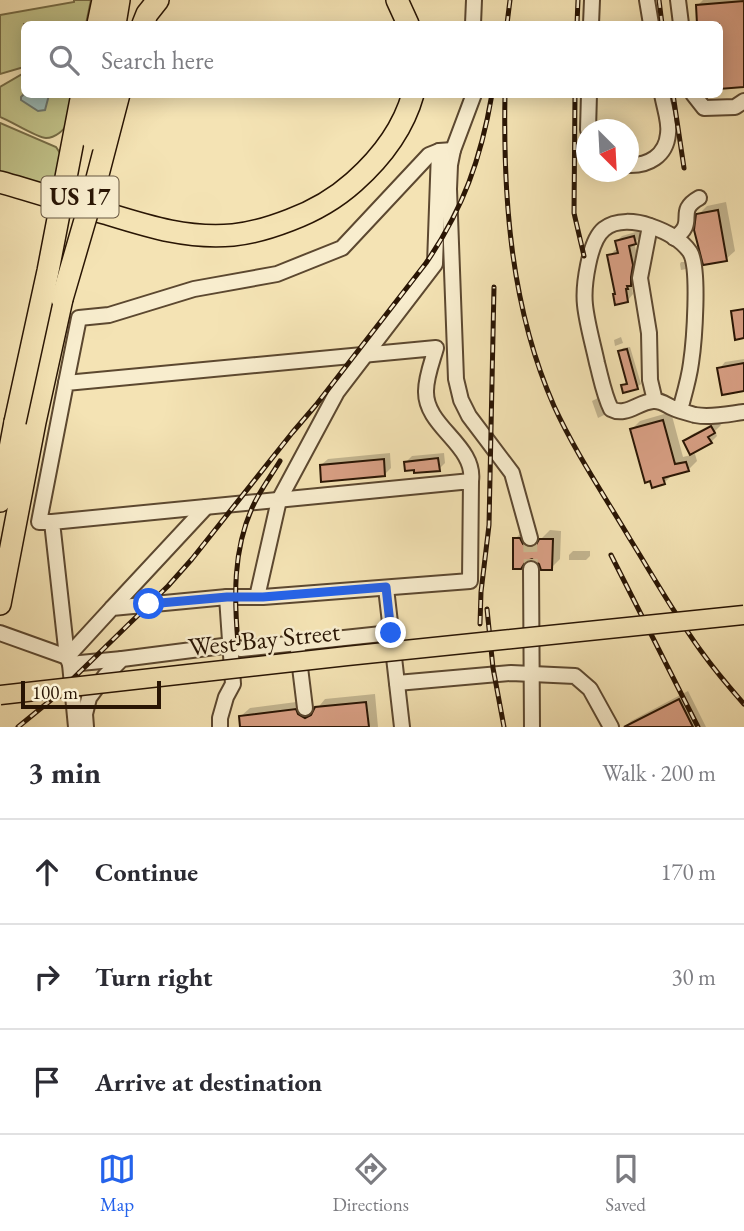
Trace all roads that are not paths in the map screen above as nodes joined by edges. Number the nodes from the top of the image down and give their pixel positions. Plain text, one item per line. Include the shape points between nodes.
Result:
1 (103, 0) edge
2 (119, 0) edge
3 (158, 0) edge
4 (397, 0) edge
5 (474, 0) edge
6 (592, 0) edge
7 (647, 0) edge
8 (678, 0) edge
9 (99, 21) edge
10 (116, 21) edge
11 (144, 21) edge
12 (407, 21) edge
13 (473, 21) edge
14 (591, 21) edge
15 (650, 21) edge
16 (681, 21) edge
17 (81, 98) edge
18 (101, 98) edge
19 (118, 98) edge
20 (412, 98) edge
21 (472, 98) edge
22 (589, 98) edge
23 (663, 98) edge
24 (696, 98) edge
25 (744, 101) edge
26 (589, 119) edge
27 (446, 151) junction
28 (639, 166) edge
29 (0, 181) edge
30 (699, 198) dead end
31 (650, 226) junction
32 (674, 238) junction
33 (62, 299) junction
34 (365, 355) junction
35 (66, 383) junction
36 (655, 401) junction
37 (680, 410) junction
38 (744, 412) edge
39 (471, 481) junction
40 (279, 500) junction
41 (0, 501) edge
42 (206, 507) junction
43 (52, 522) junction
44 (530, 538) tunnel mouth
45 (531, 569) tunnel mouth
46 (386, 587) junction
47 (227, 597) junction
48 (257, 597) junction
49 (0, 604) edge
50 (112, 608) junction
51 (744, 615) edge
52 (0, 633) edge
53 (391, 633) junction
54 (297, 643) junction
55 (231, 645) junction
56 (122, 659) junction
57 (69, 661) junction
58 (533, 674) junction
59 (397, 683) junction
60 (0, 695) edge
61 (305, 708) dead end
62 (76, 727) edge
63 (86, 727) edge
64 (220, 727) edge
65 (402, 727) edge
66 (532, 727) edge
67 (611, 727) edge

1 - 9 highway
2 - 10 highway
3 - 11 highway
4 - 12 highway
5 - 13 street
6 - 14 street
7 - 15 street
8 - 16 street
17 - 41 highway, US 17, bridge
18 - 33 highway, US 17, bridge
19 - 33 highway, bridge
20 - 29 highway via 393,140 346,190 303,215 256,231 211,236 176,233
21 - 27 street
22 - 26 street
23 - 28 street via 669,133 666,144 658,157
24 - 25 street via 704,108 735,107
27 - 34 street via 435,264
27 - 35 street via 429,155 342,248 277,274 194,289 109,315 79,318
27 - 44 street via 456,379 469,416 512,473
30 - 32 street via 688,206 684,232
31 - 32 street
31 - 36 street via 640,278
31 - 36 street via 613,224 599,235 589,264 584,303 611,409 621,412
32 - 37 street via 689,251 696,271 692,362
33 - 49 highway, US 17
34 - 35 street
34 - 39 street via 436,348 425,390 427,399 466,456
34 - 40 street via 337,392
35 - 43 street via 39,522
36 - 37 street
37 - 38 street via 719,416
39 - 40 street
39 - 46 street via 470,580
40 - 42 street
40 - 48 street
42 - 43 street
42 - 50 street
43 - 57 street
45 - 58 street
46 - 48 street
46 - 53 street
47 - 48 street
47 - 50 street
47 - 55 street
50 - 57 street
51 - 60 main road, West Bay Street, bridge
52 - 57 street
53 - 54 street
53 - 59 street
54 - 55 street via 241,649
54 - 61 street
55 - 56 street
55 - 64 street via 233,684
56 - 57 street
56 - 63 street via 89,698
57 - 62 street
58 - 59 street
58 - 66 street
58 - 67 street via 575,676 590,689
59 - 65 street

